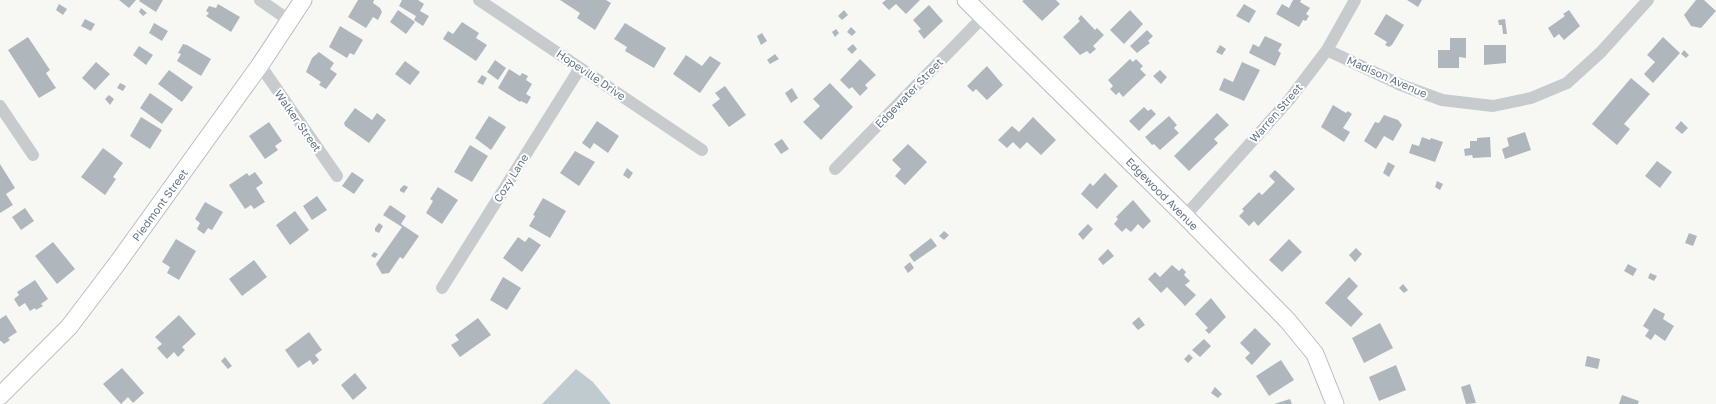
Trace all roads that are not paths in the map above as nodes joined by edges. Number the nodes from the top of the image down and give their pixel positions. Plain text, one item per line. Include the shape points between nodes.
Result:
1 (260, 0) edge
2 (303, 0) edge
3 (478, 0) edge
4 (966, 0) edge
5 (1355, 0) edge
6 (1648, 0) edge
7 (983, 17) junction
8 (290, 21) junction
9 (1327, 50) junction
10 (260, 65) junction
11 (580, 68) junction
12 (0, 106) edge
13 (702, 150) dead end
14 (32, 155) dead end
15 (835, 169) dead end
16 (337, 176) dead end
17 (1186, 216) junction
18 (442, 288) dead end
19 (0, 396) edge
20 (1335, 404) edge

1 - 8 street
2 - 8 street, Piedmont Street
3 - 11 street, Hopeville Drive
4 - 7 street, Edgewood Avenue
5 - 9 street, Warren Street
6 - 9 street, Madison Avenue via 1602,52 1567,82 1531,98 1493,106 1442,100 1401,85
7 - 15 street, Edgewater Street
7 - 17 street, Edgewood Avenue
8 - 10 street, Piedmont Street
9 - 17 street, Warren Street via 1289,100
10 - 16 street, Walker Street
10 - 19 street, Piedmont Street via 73,321
11 - 13 street, Hopeville Drive
11 - 18 street, Cozy Lane
12 - 14 street
17 - 20 street, Edgewood Avenue via 1288,321 1315,354

